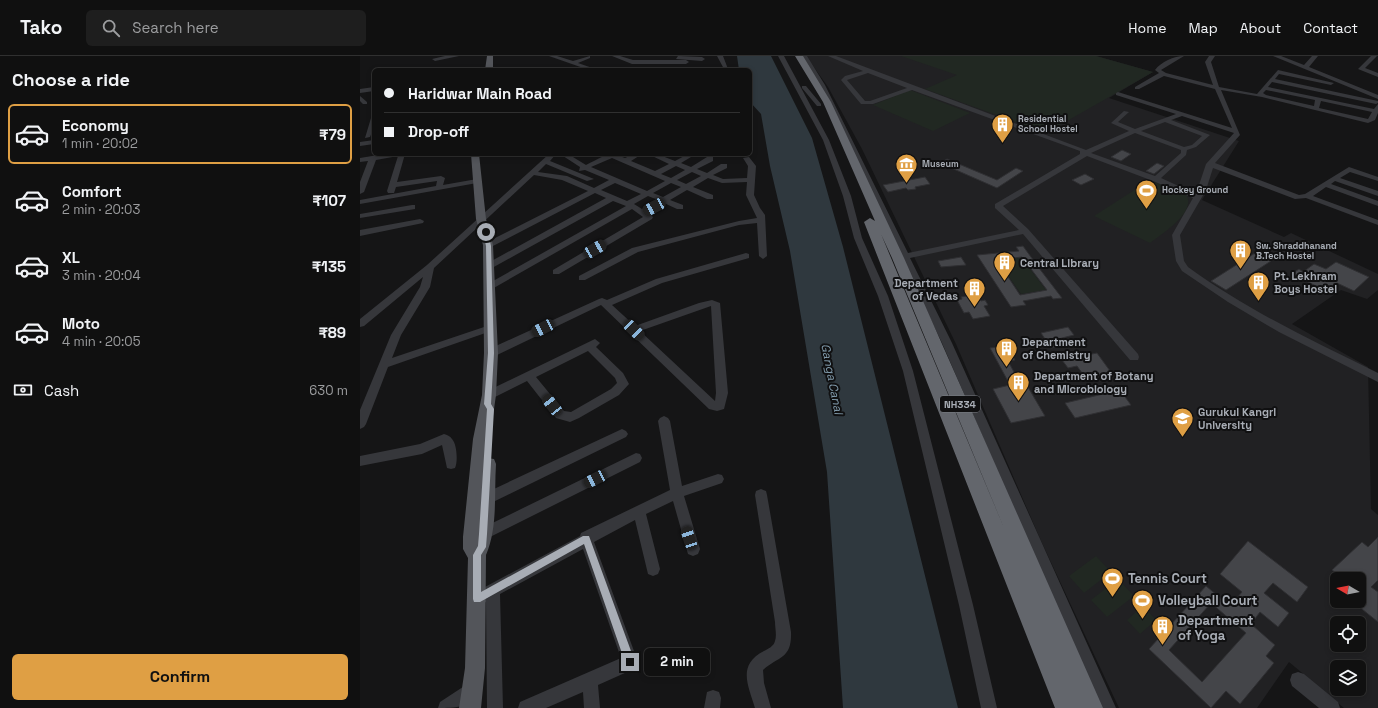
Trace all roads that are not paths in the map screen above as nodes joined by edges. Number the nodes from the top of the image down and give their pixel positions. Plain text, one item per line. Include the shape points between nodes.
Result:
1 (456, 56) edge
2 (486, 56) edge
3 (490, 56) edge
4 (552, 56) edge
5 (616, 56) edge
6 (720, 56) edge
7 (781, 56) edge
8 (786, 56) edge
9 (792, 56) edge
10 (799, 56) edge
11 (804, 56) edge
12 (831, 56) edge
13 (1182, 56) edge
14 (1212, 56) edge
15 (1276, 56) edge
16 (1295, 56) edge
17 (1315, 56) edge
18 (1374, 56) edge
19 (588, 57) dead end
20 (1167, 58) dead end
21 (436, 59) dead end
22 (702, 60) edge
23 (1174, 60) junction
24 (1287, 61) junction
25 (636, 62) edge
26 (572, 63) junction
27 (685, 64) dead end
28 (485, 68) edge
29 (489, 68) edge
30 (588, 68) edge
31 (726, 68) dead end
32 (1305, 68) junction
33 (868, 71) junction
34 (1278, 72) junction
35 (1164, 74) junction
36 (1377, 74) edge
37 (1271, 80) junction
38 (1332, 81) junction
39 (1364, 85) junction
40 (372, 88) edge
41 (912, 88) junction
42 (1137, 88) dead end
43 (1218, 88) junction
44 (1265, 88) junction
45 (360, 91) edge
46 (1325, 91) junction
47 (1118, 94) dead end
48 (1261, 96) junction
49 (1378, 97) edge
50 (360, 98) edge
51 (1319, 99) junction
52 (1378, 102) edge
53 (365, 103) dead end
54 (819, 105) junction
55 (1345, 105) junction
56 (1316, 108) junction
57 (1377, 109) edge
58 (1126, 112) dead end
59 (1180, 115) junction
60 (1339, 115) junction
61 (1167, 121) junction
62 (372, 123) edge
63 (1135, 131) junction
64 (1237, 132) junction
65 (367, 137) edge
66 (372, 142) edge
67 (360, 144) edge
68 (1184, 149) junction
69 (1085, 153) junction
70 (385, 156) edge
71 (401, 156) edge
72 (475, 156) edge
73 (481, 156) edge
74 (551, 156) edge
75 (566, 156) edge
76 (607, 156) edge
77 (615, 156) edge
78 (635, 156) edge
79 (663, 156) edge
80 (689, 156) edge
81 (373, 158) junction
82 (747, 158) dead end
83 (710, 159) dead end
84 (360, 160) edge
85 (545, 161) junction
86 (626, 161) junction
87 (675, 163) junction
88 (1210, 164) junction
89 (724, 166) dead end
90 (586, 168) junction
91 (641, 168) junction
92 (691, 169) junction
93 (532, 173) junction
94 (575, 173) junction
95 (655, 174) junction
96 (708, 176) junction
97 (1334, 178) junction
98 (590, 179) dead end
99 (1156, 179) junction
100 (1378, 179) edge
101 (615, 180) junction
102 (671, 180) junction
103 (750, 180) junction
104 (476, 181) junction
105 (1324, 184) junction
106 (393, 185) junction
107 (439, 188) junction
108 (688, 188) junction
109 (595, 190) junction
110 (360, 192) edge
111 (415, 193) junction
112 (647, 194) junction
113 (1378, 194) edge
114 (1307, 196) junction
115 (390, 197) junction
116 (710, 197) dead end
117 (612, 198) junction
118 (1197, 198) junction
119 (665, 201) junction
120 (360, 202) edge
121 (1378, 204) edge
122 (630, 205) junction
123 (412, 207) junction
124 (680, 207) dead end
125 (643, 212) junction
126 (360, 216) edge
127 (481, 218) junction
128 (761, 220) junction
129 (420, 221) dead end
130 (1378, 223) edge
131 (407, 224) junction
132 (1025, 231) junction
133 (360, 232) edge
134 (488, 246) junction
135 (746, 256) dead end
136 (763, 256) dead end
137 (906, 256) junction
138 (489, 266) junction
139 (430, 267) junction
140 (556, 272) dead end
141 (582, 278) dead end
142 (489, 287) junction
143 (607, 304) junction
144 (360, 324) edge
145 (490, 328) junction
146 (634, 330) junction
147 (491, 353) junction
148 (1134, 357) dead end
149 (385, 364) junction
150 (529, 375) junction
151 (1378, 378) edge
152 (488, 399) junction
153 (664, 421) dead end
154 (360, 424) edge
155 (622, 434) dead end
156 (636, 458) dead end
157 (360, 461) edge
158 (451, 464) dead end
159 (718, 479) dead end
160 (677, 493) junction
161 (761, 494) dead end
162 (486, 499) junction
163 (639, 511) junction
164 (483, 534) junction
165 (586, 538) junction
166 (693, 549) dead end
167 (477, 555) junction
168 (653, 570) dead end
169 (485, 594) junction
170 (1298, 680) dead end
171 (590, 681) junction
172 (472, 689) junction
173 (446, 708) edge
174 (470, 708) edge
175 (495, 708) edge
176 (526, 708) edge
177 (592, 708) edge
178 (763, 708) edge
179 (989, 708) edge
180 (1067, 708) edge
181 (1091, 708) edge
182 (1108, 708) edge
183 (1332, 708) edge

1 - 21 street
2 - 28 main road
3 - 29 main road
4 - 26 street
5 - 25 street
6 - 31 street
7 - 179 street via 826,140 847,196 858,238 884,296 908,371
8 - 54 street via 804,87
9 - 54 highway, NH334
10 - 181 highway, NH334 via 827,102 895,251
11 - 137 street via 822,85
12 - 33 street
13 - 23 street
14 - 43 street via 1208,62
15 - 24 street
16 - 24 street
17 - 32 street
18 - 36 street via 1361,69
19 - 26 street
20 - 23 street
22 - 25 street
23 - 35 street via 1158,69
24 - 32 street
24 - 34 street
25 - 27 street
26 - 30 street
32 - 38 street
33 - 41 street
33 - 41 street via 844,80 863,103 870,103
34 - 37 street
34 - 38 street
35 - 42 street
35 - 43 street
36 - 39 street
37 - 44 street
37 - 46 street
38 - 39 street
38 - 46 street
39 - 49 street
40 - 45 street
41 - 69 street via 1078,148
43 - 48 street
43 - 64 street
44 - 48 street via 1260,93
44 - 51 street
46 - 51 street
46 - 52 street
47 - 59 street
48 - 56 street
50 - 53 street
51 - 55 street
51 - 56 street
54 - 180 highway, NH334 via 888,266
55 - 57 street
55 - 60 street
56 - 60 street
57 - 60 street via 1370,121
58 - 63 street via 1114,122
59 - 61 street
59 - 64 street
61 - 63 street
61 - 68 street via 1207,135 1194,146
62 - 65 street
63 - 68 street
63 - 69 street
64 - 88 street
66 - 67 street
68 - 99 street via 1184,154
69 - 99 street
69 - 132 street via 998,206
70 - 81 street
71 - 106 street
72 - 104 main road
73 - 127 main road via 486,204
74 - 85 street
75 - 90 street
76 - 90 street
77 - 86 street
78 - 86 street
79 - 87 street
79 - 91 street
80 - 87 street
81 - 84 street
81 - 110 street
82 - 103 street via 752,166
83 - 92 street
85 - 93 street
85 - 94 street
86 - 91 street
87 - 92 street
87 - 95 street
88 - 114 street via 1293,197
88 - 118 street
89 - 96 street
90 - 94 street
90 - 101 street
91 - 95 street
92 - 96 street
92 - 102 street
93 - 109 street via 564,178
93 - 127 street
94 - 98 street
95 - 102 street
96 - 103 street via 727,182
96 - 108 street
97 - 100 street via 1350,169
97 - 105 street
97 - 113 street
99 - 118 street
101 - 109 street
101 - 112 street
102 - 108 street
102 - 112 street
103 - 128 street via 750,195 761,215
104 - 107 street
104 - 127 main road
105 - 114 street
105 - 121 street
106 - 107 street via 440,178
106 - 115 street
107 - 111 street
108 - 116 street
108 - 119 street
109 - 117 street
109 - 134 street
111 - 115 street
111 - 123 street
112 - 119 street
112 - 122 street
114 - 130 street
115 - 120 street
117 - 122 street
117 - 138 street
118 - 151 street via 1176,235 1180,261 1185,269 1231,300 1283,330
119 - 124 street
119 - 125 street
122 - 125 street
122 - 142 street
123 - 126 street
123 - 131 street
125 - 140 street via 649,216 648,219
127 - 134 main road
127 - 139 street
128 - 136 street
128 - 141 street via 729,225 635,250
129 - 131 street
131 - 133 street
132 - 137 street
132 - 148 street
134 - 138 main road
135 - 143 street via 660,281
137 - 182 street
138 - 142 main road
139 - 144 street
139 - 149 street via 425,287 396,335
142 - 145 main road
143 - 146 street
143 - 147 street via 599,301
145 - 147 main road
145 - 149 street
146 - 146 street via 702,305 717,305 722,394 720,406 713,406
147 - 152 main road
149 - 154 street
150 - 150 street via 593,344 623,384 615,392 570,417 560,416
150 - 152 street
152 - 162 main road via 491,409
152 - 167 main road via 481,439 472,537 472,549
153 - 160 street
155 - 162 street
156 - 164 street
157 - 158 street via 422,449 444,439 448,442
159 - 160 street
160 - 163 street
160 - 166 street
161 - 178 street via 783,622 783,641 780,648 755,667
162 - 164 main road
163 - 165 street
163 - 168 street
164 - 167 main road via 482,547
165 - 169 street
165 - 171 street via 630,662
167 - 169 main road
169 - 172 main road
169 - 175 street
170 - 183 street
171 - 176 street
171 - 177 street
172 - 173 street
172 - 174 main road

